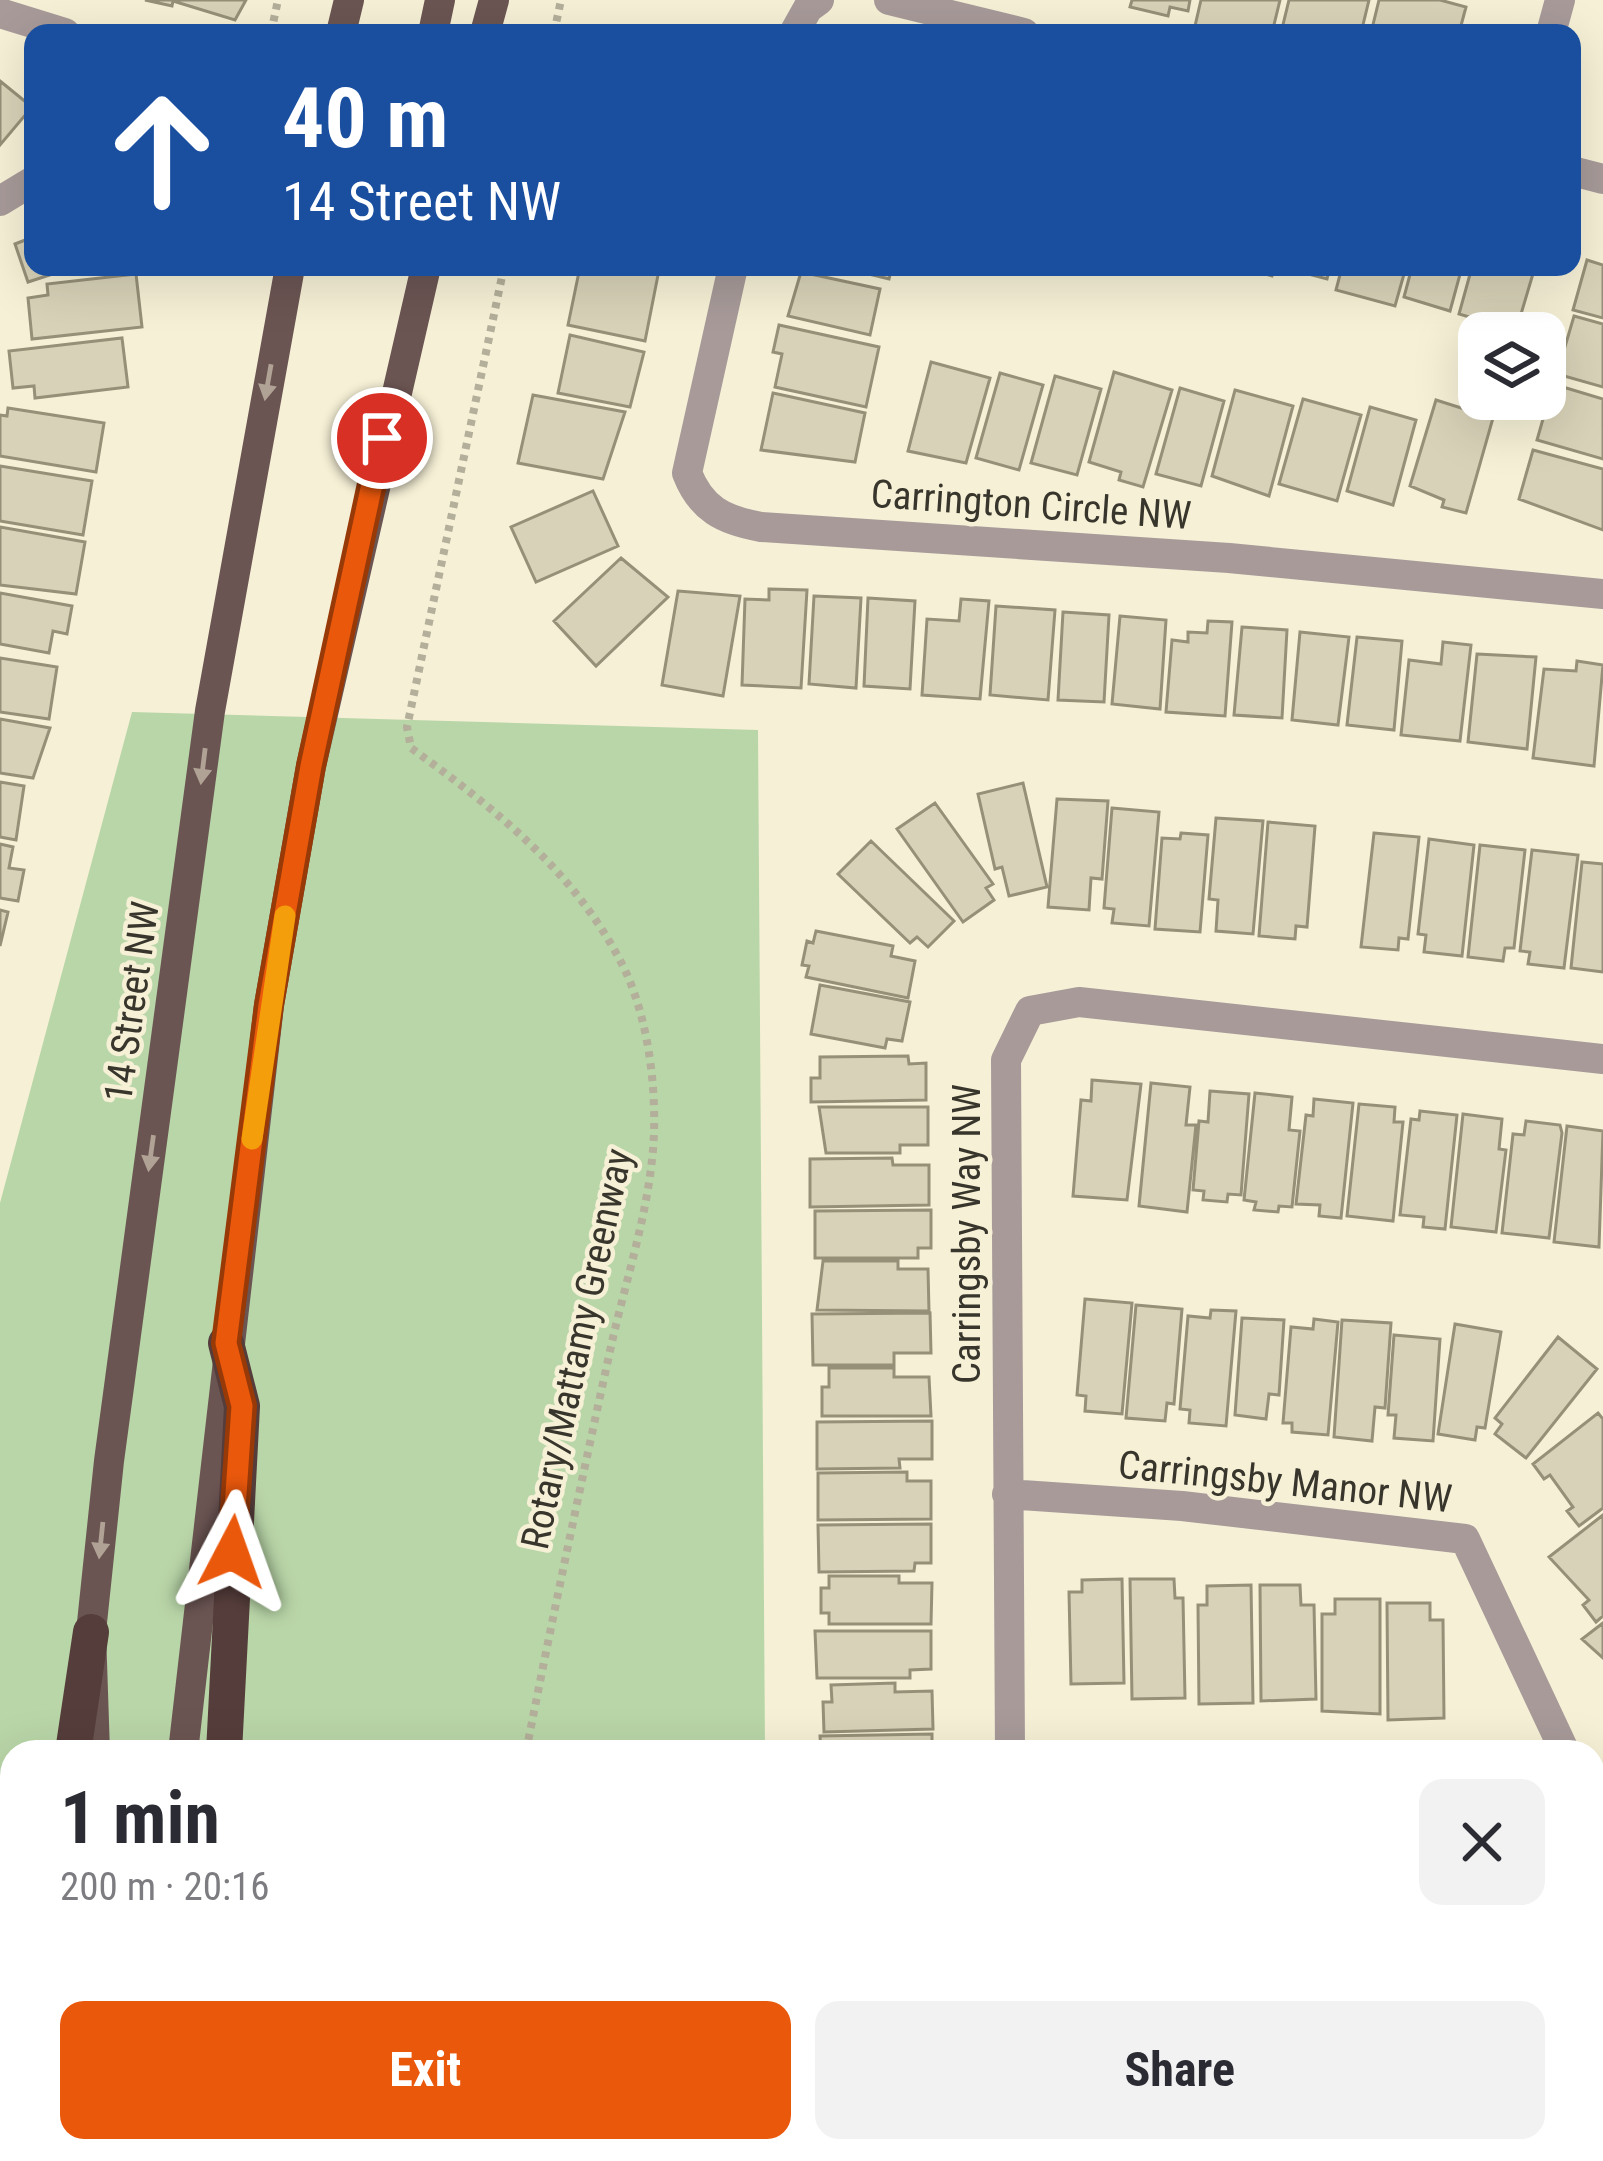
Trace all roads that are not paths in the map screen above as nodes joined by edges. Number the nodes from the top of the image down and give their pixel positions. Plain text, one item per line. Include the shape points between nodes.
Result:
1 (819, 0) edge
2 (894, 0) edge
3 (0, 13) edge
4 (36, 24) edge
5 (799, 24) edge
6 (989, 24) edge
7 (288, 276) edge
8 (402, 276) edge
9 (424, 276) edge
10 (731, 276) edge
11 (382, 438) junction
12 (1603, 594) edge
13 (1603, 1058) edge
14 (226, 1343) junction
15 (1007, 1494) junction
16 (91, 1632) junction
17 (75, 1740) edge
18 (95, 1740) edge
19 (184, 1740) edge
20 (225, 1740) edge
21 (1010, 1740) edge
22 (1559, 1740) edge

1 - 5 street
2 - 6 street
3 - 4 street
7 -> 16 main road, 14 Street NW via 210,711
8 - 11 main road
9 - 11 main road
10 - 12 street, Carrington Circle NW via 687,472 696,497 715,514 761,527 1252,560
11 - 14 main road via 277,961
13 - 15 street, Carringsby Way NW via 1079,1002 1030,1011 1006,1060
14 - 19 main road
14 - 20 highway via 242,1406
15 - 21 street, Carringsby Way NW
15 - 22 street, Carringsby Manor NW via 1465,1539
16 - 17 highway
16 - 18 main road, 14 Street NW

